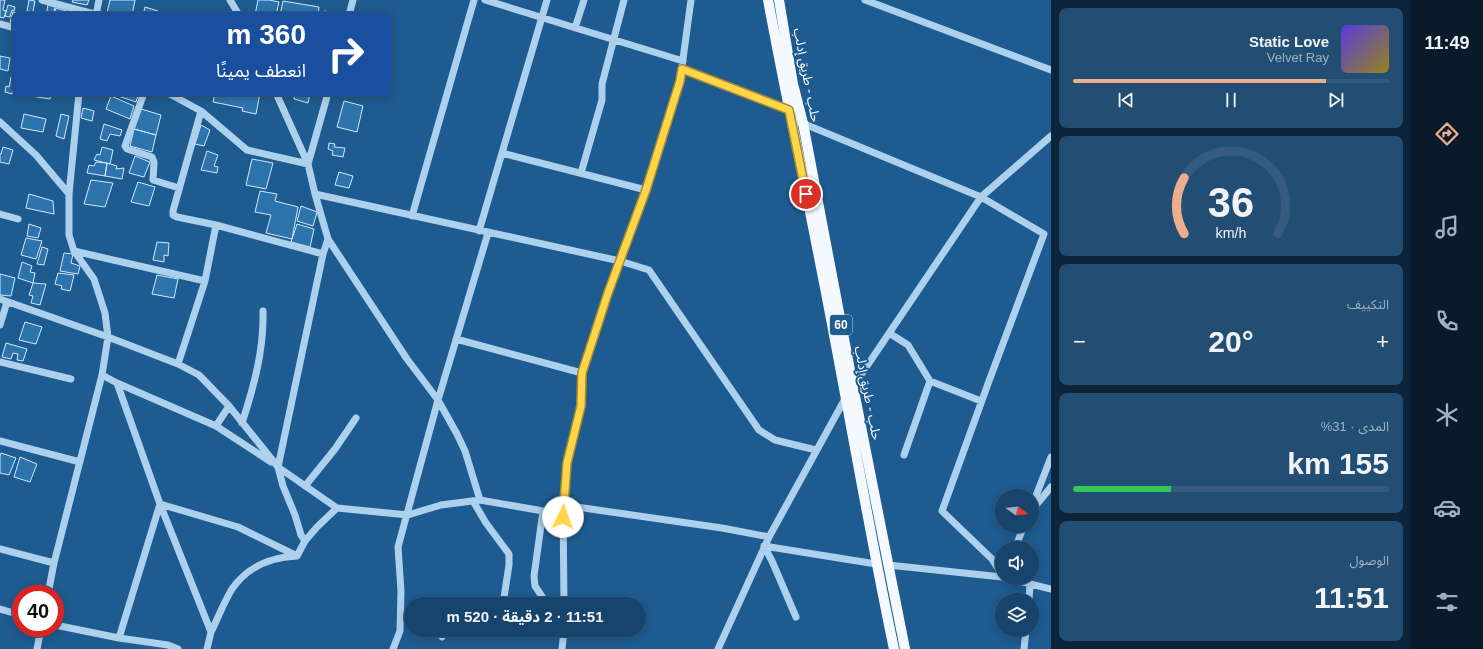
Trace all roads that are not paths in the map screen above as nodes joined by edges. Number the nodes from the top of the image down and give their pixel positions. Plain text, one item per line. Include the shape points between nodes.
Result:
1 (42, 0) edge
2 (99, 0) edge
3 (230, 0) edge
4 (353, 0) edge
5 (474, 0) edge
6 (485, 0) edge
7 (547, 0) edge
8 (584, 0) edge
9 (624, 0) edge
10 (691, 0) edge
11 (768, 0) edge
12 (779, 0) edge
13 (865, 0) edge
14 (86, 12) edge
15 (97, 12) edge
16 (236, 12) edge
17 (350, 12) edge
18 (542, 17) junction
19 (0, 24) edge
20 (12, 27) edge
21 (575, 28) junction
22 (613, 40) junction
23 (683, 65) junction
24 (1051, 70) edge
25 (79, 96) edge
26 (143, 96) edge
27 (174, 96) edge
28 (277, 96) edge
29 (327, 96) edge
30 (201, 111) junction
31 (790, 114) junction
32 (0, 122) edge
33 (803, 123) junction
34 (1051, 136) edge
35 (502, 153) junction
36 (308, 164) junction
37 (581, 173) junction
38 (179, 188) junction
39 (646, 190) junction
40 (69, 194) junction
41 (314, 194) junction
42 (981, 197) junction
43 (0, 214) edge
44 (412, 216) junction
45 (18, 219) dead end
46 (216, 225) junction
47 (479, 232) junction
48 (488, 233) junction
49 (328, 239) junction
50 (74, 251) junction
51 (323, 254) junction
52 (620, 261) junction
53 (205, 281) junction
54 (0, 299) edge
55 (8, 302) junction
56 (263, 311) dead end
57 (0, 325) edge
58 (889, 333) junction
59 (108, 337) junction
60 (456, 339) junction
61 (0, 362) edge
62 (178, 364) junction
63 (582, 373) junction
64 (102, 375) junction
65 (71, 379) dead end
66 (930, 381) junction
67 (117, 383) junction
68 (853, 386) junction
69 (846, 396) junction
70 (438, 400) junction
71 (982, 401) junction
72 (229, 406) junction
73 (356, 418) dead end
74 (242, 423) junction
75 (216, 426) junction
76 (0, 441) edge
77 (816, 450) junction
78 (904, 455) dead end
79 (1051, 457) edge
80 (80, 462) junction
81 (278, 467) junction
82 (305, 486) junction
83 (1051, 487) edge
84 (1039, 489) edge
85 (476, 500) junction
86 (1039, 502) edge
87 (160, 504) junction
88 (563, 505) junction
89 (337, 508) junction
90 (543, 511) junction
91 (408, 515) junction
92 (563, 517) junction
93 (769, 537) junction
94 (305, 541) junction
95 (764, 546) junction
96 (0, 549) edge
97 (297, 556) junction
98 (54, 563) junction
99 (876, 564) junction
100 (888, 565) junction
101 (995, 565) edge
102 (995, 575) edge
103 (50, 585) edge
104 (1035, 585) edge
105 (1051, 588) edge
106 (504, 597) edge
107 (542, 597) edge
108 (564, 597) edge
109 (0, 609) edge
110 (12, 612) edge
111 (796, 617) dead end
112 (64, 627) edge
113 (212, 632) junction
114 (40, 637) edge
115 (563, 637) edge
116 (1025, 637) edge
117 (119, 638) junction
118 (167, 647) edge
119 (38, 649) edge
120 (178, 649) edge
121 (207, 649) edge
122 (393, 649) edge
123 (562, 649) edge
124 (718, 649) edge
125 (894, 649) edge
126 (905, 649) edge
127 (1024, 649) edge

1 - 14 street
2 - 15 street
3 - 16 street
4 - 17 street
5 - 44 street
6 - 18 street
7 - 18 street
8 - 21 street
9 - 22 street
10 - 23 street
11 - 31 main road, حلب - طريق إدلب / 60
12 - 33 main road, حلب - طريق إدلب / 60
13 - 24 street
18 - 21 street
18 - 35 street
19 - 20 street
21 - 22 street
22 - 23 street
22 - 37 street via 602,84 602,100
23 - 31 street
23 - 39 street
25 - 40 street
26 - 38 street via 125,146 127,149 152,157 153,180
27 - 30 street
28 - 36 street
29 - 36 street
30 - 36 street via 247,150
30 - 38 street
31 - 33 street
31 - 69 main road, حلب - طريق إدلب / 60
32 - 40 street via 36,155
33 - 42 street
33 - 68 main road, حلب - طريق إدلب / 60
34 - 42 street
35 - 37 street
35 - 47 street
36 - 41 street
37 - 39 street
38 - 46 street via 173,215
39 - 52 street
40 - 50 street via 69,234
41 - 44 street
41 - 49 street
42 - 58 street
42 - 71 street via 1044,234
43 - 45 street
44 - 47 street
46 - 51 street
46 - 53 street
47 - 48 street
48 - 52 street
48 - 60 street
49 - 51 street
49 - 70 street via 407,359
50 - 53 street
50 - 59 street via 94,279 105,313
51 - 81 street
52 - 63 street
52 - 77 street via 649,270 759,430 775,440
53 - 62 street
54 - 55 street
55 - 57 street
55 - 59 street
56 - 74 street via 264,332 259,362
58 - 66 street via 908,345
58 - 68 street
59 - 62 street
59 - 64 street
60 - 63 street
60 - 70 street
61 - 65 street
62 - 72 street via 199,375
63 - 88 street via 581,406 567,463
64 - 67 street
64 - 80 street
66 - 71 street
66 - 78 street
67 - 75 street
67 - 87 street
68 - 69 street
68 - 100 main road, حلب - طريق إدلب / 60
69 - 77 street
69 - 99 main road, حلب - طريق إدلب / 60
70 - 85 street via 465,451
70 - 91 street
71 - 101 street via 942,511
72 - 74 street
72 - 75 street
73 - 82 street
74 - 81 street
75 - 81 street
76 - 80 street
77 - 93 street
79 - 84 street
80 - 98 street
81 - 82 street
81 - 94 street
82 - 89 street
83 - 86 street
85 - 90 street
85 - 91 street via 441,505
85 - 106 street via 486,523 509,554
87 - 97 street via 238,527
87 - 113 street
87 - 117 street
88 - 92 street
88 - 93 street
89 - 91 street
89 - 94 street
90 - 92 street
90 - 107 street via 534,576 535,586
91 - 122 street via 398,547 400,631
92 - 108 street
93 - 95 street
94 - 97 street
95 - 99 street
95 - 111 street
95 - 124 street
96 - 98 street
97 - 113 street via 271,560 248,572 232,589
98 - 103 street
99 - 125 main road, حلب - طريق إدلب / 60
100 - 102 street
100 - 126 main road, حلب - طريق إدلب / 60
104 - 105 street
109 - 110 street
112 - 117 street
113 - 121 street
114 - 119 street
115 - 123 street
116 - 127 street
117 - 118 street
118 - 120 street

